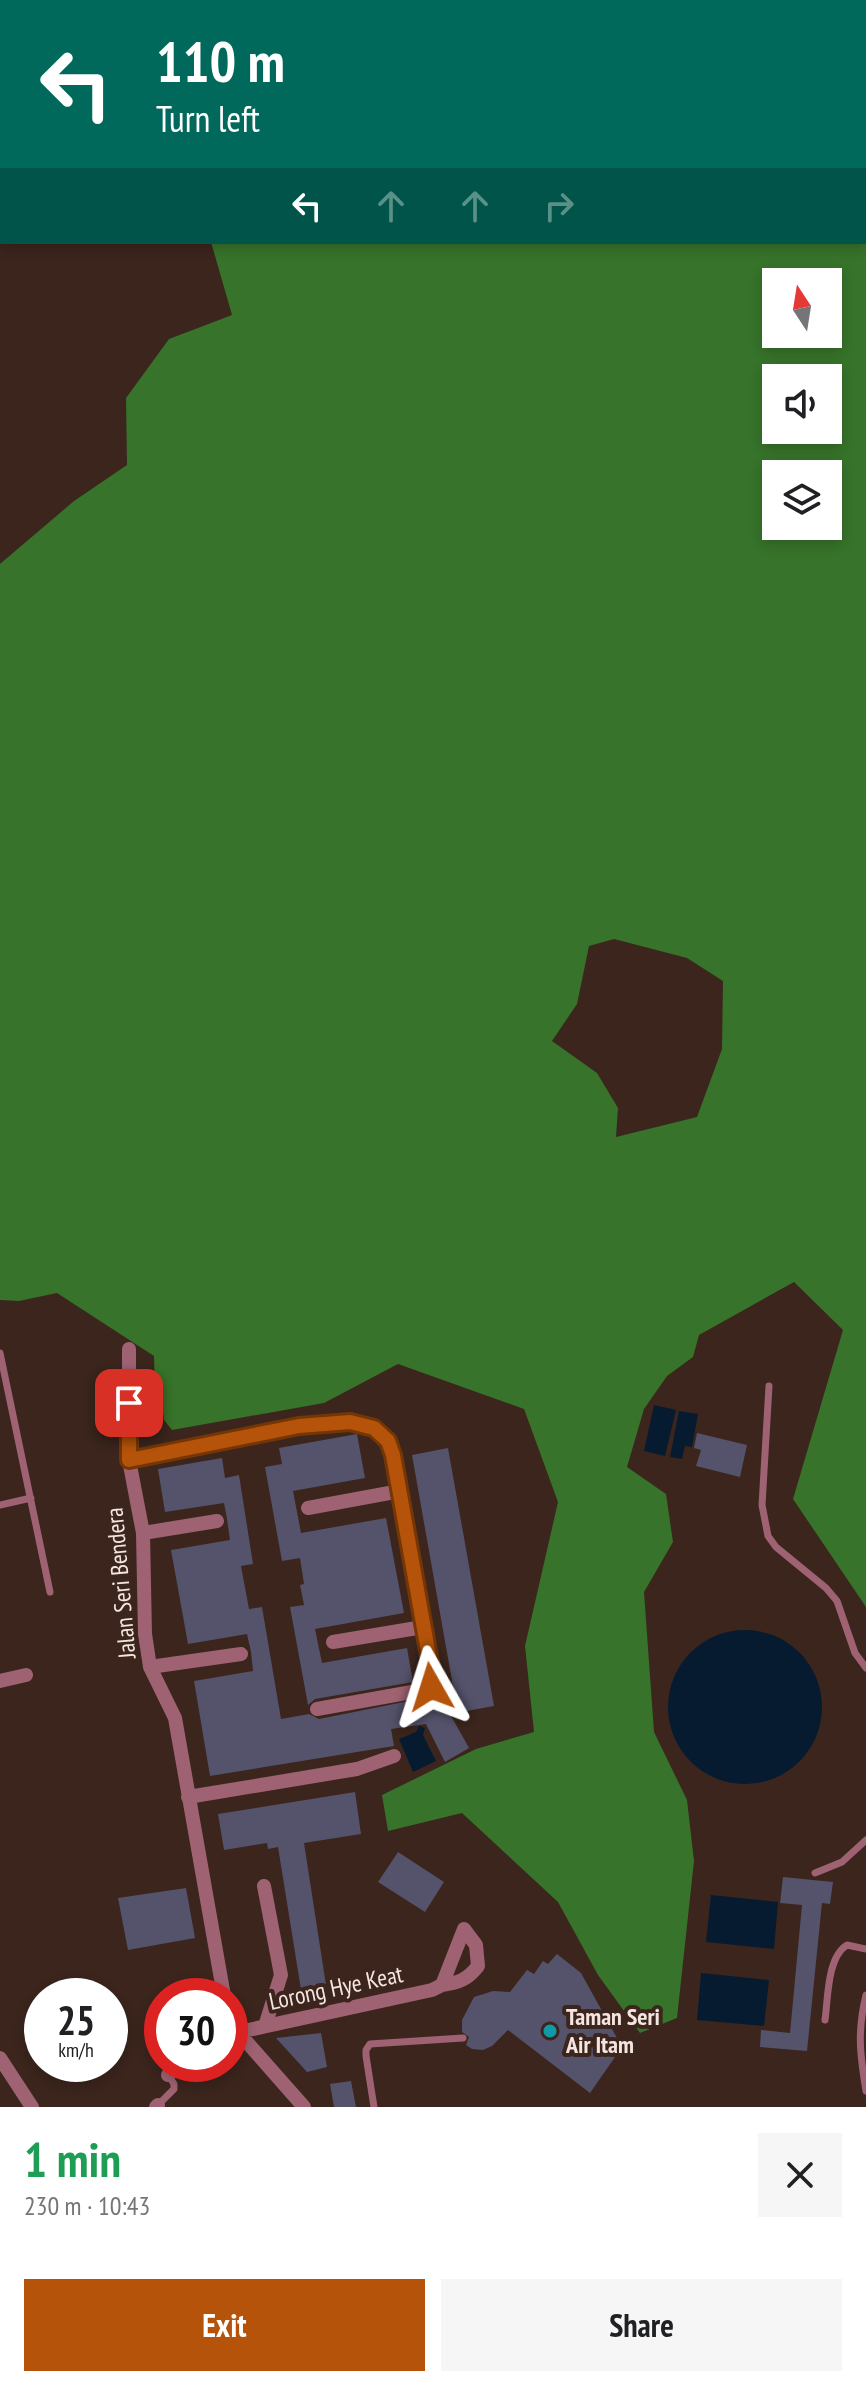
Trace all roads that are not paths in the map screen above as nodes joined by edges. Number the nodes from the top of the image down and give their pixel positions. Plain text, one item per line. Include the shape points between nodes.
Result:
1 (129, 1349) dead end
2 (0, 1353) edge
3 (769, 1386) dead end
4 (129, 1460) junction
5 (400, 1491) junction
6 (31, 1498) junction
7 (0, 1505) edge
8 (308, 1508) dead end
9 (217, 1521) dead end
10 (143, 1533) junction
11 (50, 1592) dead end
12 (423, 1627) junction
13 (333, 1642) dead end
14 (241, 1654) dead end
15 (150, 1667) junction
16 (866, 1668) edge
17 (26, 1675) dead end
18 (0, 1681) edge
19 (317, 1709) dead end
20 (394, 1756) dead end
21 (188, 1797) junction
22 (866, 1840) edge
23 (815, 1873) dead end
24 (264, 1886) dead end
25 (866, 1949) edge
26 (221, 1978) edge
27 (442, 1985) dead end
28 (866, 1995) edge
29 (825, 2020) dead end
30 (265, 2026) junction
31 (248, 2027) edge
32 (463, 2038) dead end
33 (248, 2043) edge
34 (0, 2058) edge
35 (173, 2082) edge
36 (866, 2091) edge
37 (157, 2106) edge
38 (32, 2107) edge
39 (304, 2107) edge
40 (374, 2107) edge

1 - 4 street, Jalan Seri Bendera
2 - 6 lane
3 - 16 lane via 762,1505 768,1536 837,1601 855,1653
4 - 5 street via 299,1426 362,1423 388,1441
4 - 10 street, Jalan Seri Bendera
5 - 8 street
5 - 12 street
6 - 7 lane
6 - 11 lane
9 - 10 street
10 - 15 street, Jalan Seri Bendera
12 - 13 street
12 - 19 street via 431,1687
14 - 15 street
15 - 21 street, Jalan Seri Bendera via 175,1718
17 - 18 street
20 - 21 street via 357,1769
21 - 26 street, Jalan Seri Bendera
22 - 23 lane via 842,1862
24 - 30 street via 281,1975
25 - 29 lane via 847,1945 839,1952
27 - 30 street, Lorong Hye Keat
28 - 36 lane via 859,2046
30 - 31 street, Lorong Hye Keat
32 - 40 lane via 370,2044 366,2056
33 - 39 street
34 - 38 street
35 - 37 lane via 174,2089

